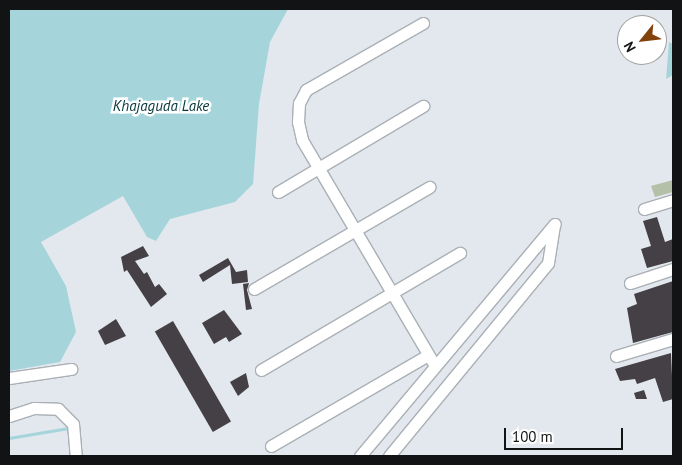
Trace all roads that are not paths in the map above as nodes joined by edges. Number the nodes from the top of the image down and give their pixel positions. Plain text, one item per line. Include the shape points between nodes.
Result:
1 (423, 23) dead end
2 (423, 106) dead end
3 (318, 168) junction
4 (429, 187) dead end
5 (278, 192) dead end
6 (673, 200) edge
7 (644, 209) dead end
8 (355, 230) junction
9 (460, 254) dead end
10 (673, 269) edge
11 (630, 283) dead end
12 (254, 288) dead end
13 (392, 293) junction
14 (673, 339) edge
15 (428, 354) junction
16 (616, 356) dead end
17 (435, 366) junction
18 (71, 369) dead end
19 (261, 370) dead end
20 (9, 378) edge
21 (9, 416) edge
22 (271, 446) dead end
23 (76, 456) edge
24 (360, 456) edge
25 (389, 456) edge

1 - 3 street via 306,90 300,103 298,122 302,140
2 - 3 street
3 - 5 street
3 - 8 street
4 - 8 street
6 - 7 street
8 - 12 street
8 - 13 street
9 - 13 street
10 - 11 street
13 - 15 street
13 - 19 street
14 - 16 street
15 - 17 street
15 - 22 street
17 - 24 street
17 - 25 street via 555,224 548,263
18 - 20 street
21 - 23 street via 34,408 58,409 73,424

